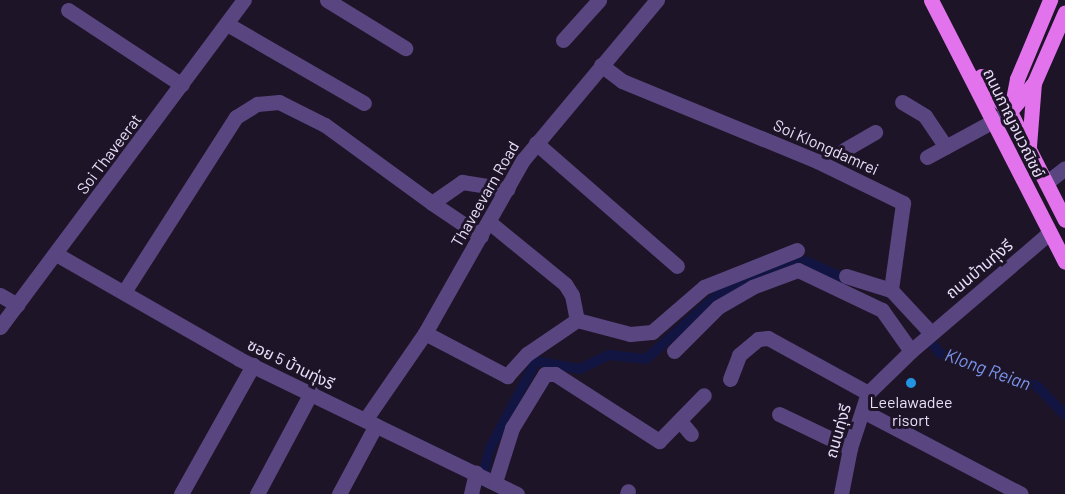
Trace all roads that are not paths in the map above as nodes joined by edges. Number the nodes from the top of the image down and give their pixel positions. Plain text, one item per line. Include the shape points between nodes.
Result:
1 (244, 0) edge
2 (327, 0) edge
3 (599, 0) edge
4 (931, 0) edge
5 (943, 0) edge
6 (1050, 0) edge
7 (650, 2) edge
8 (68, 10) dead end
9 (1065, 12) edge
10 (226, 24) junction
11 (563, 40) dead end
12 (405, 48) dead end
13 (601, 65) junction
14 (1017, 79) junction
15 (1034, 83) junction
16 (182, 85) junction
17 (982, 89) junction
18 (902, 102) dead end
19 (364, 103) dead end
20 (1010, 112) junction
21 (995, 123) junction
22 (875, 132) dead end
23 (536, 142) junction
24 (946, 147) junction
25 (844, 150) dead end
26 (1030, 151) junction
27 (1010, 156) junction
28 (927, 157) dead end
29 (1065, 168) edge
30 (1046, 183) junction
31 (507, 189) junction
32 (432, 203) junction
33 (1065, 220) edge
34 (489, 222) junction
35 (1049, 233) junction
36 (481, 236) junction
37 (797, 250) dead end
38 (56, 254) junction
39 (1065, 262) edge
40 (677, 266) dead end
41 (846, 276) dead end
42 (891, 290) junction
43 (124, 292) junction
44 (0, 295) edge
45 (710, 298) junction
46 (17, 305) junction
47 (577, 320) junction
48 (0, 327) edge
49 (426, 333) junction
50 (920, 342) junction
51 (674, 351) dead end
52 (253, 366) junction
53 (729, 379) dead end
54 (310, 393) junction
55 (868, 393) junction
56 (704, 396) dead end
57 (863, 411) junction
58 (779, 414) dead end
59 (680, 421) junction
60 (371, 422) junction
61 (692, 434) dead end
62 (850, 448) junction
63 (476, 473) junction
64 (495, 482) junction
65 (181, 494) edge
66 (257, 494) edge
67 (339, 494) edge
68 (471, 494) edge
69 (517, 494) edge
70 (841, 494) edge
71 (1021, 494) edge

1 - 10 street, Soi Thaveerat
2 - 12 street
3 - 11 street
4 - 17 main road, ถนนกาญจนวณิชย์
5 - 17 main road, ถนนกาญจนวณิชย์
6 - 14 main road
7 - 13 street, Thaveevarn Road
8 - 16 street
9 - 15 main road
10 - 16 street, Soi Thaveerat
10 - 19 street
13 - 23 street, Thaveevarn Road
13 - 42 street, Soi Klongdamrei via 622,81 817,161 903,203
14 - 17 main road via 1007,88
14 - 20 main road
15 - 20 main road
15 - 26 main road via 1028,119
16 - 38 street, Soi Thaveerat
17 - 20 main road
17 - 21 main road, ถนนกาญจนวณิชย์
18 - 24 street via 925,116
20 - 21 street
20 - 26 main road, ถนนกาญจนวณิชย์
20 - 27 main road
21 - 24 street
21 - 27 main road, ถนนกาญจนวณิชย์
22 - 25 street
23 - 31 street, Thaveevarn Road
23 - 40 street
24 - 28 street
26 - 30 main road, ถนนกาญจนวณิชย์
27 - 35 main road, ถนนกาญจนวณิชย์
29 - 30 street
30 - 33 main road, ถนนกาญจนวณิชย์
31 - 32 street via 462,182
31 - 34 street, Thaveevarn Road
32 - 36 street
32 - 43 street via 325,125 279,102 257,104 236,117
34 - 36 street, Thaveevarn Road
34 - 47 street via 565,284 572,295
35 - 39 main road, ถนนกาญจนวณิชย์
35 - 50 street, ถนนบ้านทุ่งรี
36 - 49 street, Thaveevarn Road
37 - 45 street
38 - 43 street, ซอย 5 บ้านทุ่งรี
38 - 46 street, Soi Thaveerat
41 - 42 street
42 - 50 street
43 - 52 street, ซอย 5 บ้านทุ่งรี
44 - 46 street
45 - 47 street via 652,332 630,334
45 - 50 street via 798,270 882,310
45 - 51 street
46 - 48 street, Soi Thaveerat
47 - 49 street via 527,354 507,376
49 - 60 street, Thaveevarn Road
50 - 55 street, ถนนทุ่งรี
52 - 54 street, ซอย 5 บ้านทุ่งรี
52 - 65 street
53 - 55 street via 739,355 758,339 768,338
54 - 60 street, ซอย 5 บ้านทุ่งรี
54 - 66 street
55 - 57 street, ถนนทุ่งรี
56 - 59 street
57 - 62 street, ถนนทุ่งรี
57 - 71 street
58 - 62 street
59 - 61 street
59 - 64 street via 659,441 555,374 545,374 512,428
60 - 63 street, ซอย 5 บ้านทุ่งรี
60 - 67 street, Thaveevarn Road
62 - 70 street, ถนนทุ่งรี
63 - 64 street, ซอย 5 บ้านทุ่งรี
63 - 68 street
64 - 69 street, ซอย 5 บ้านทุ่งรี

